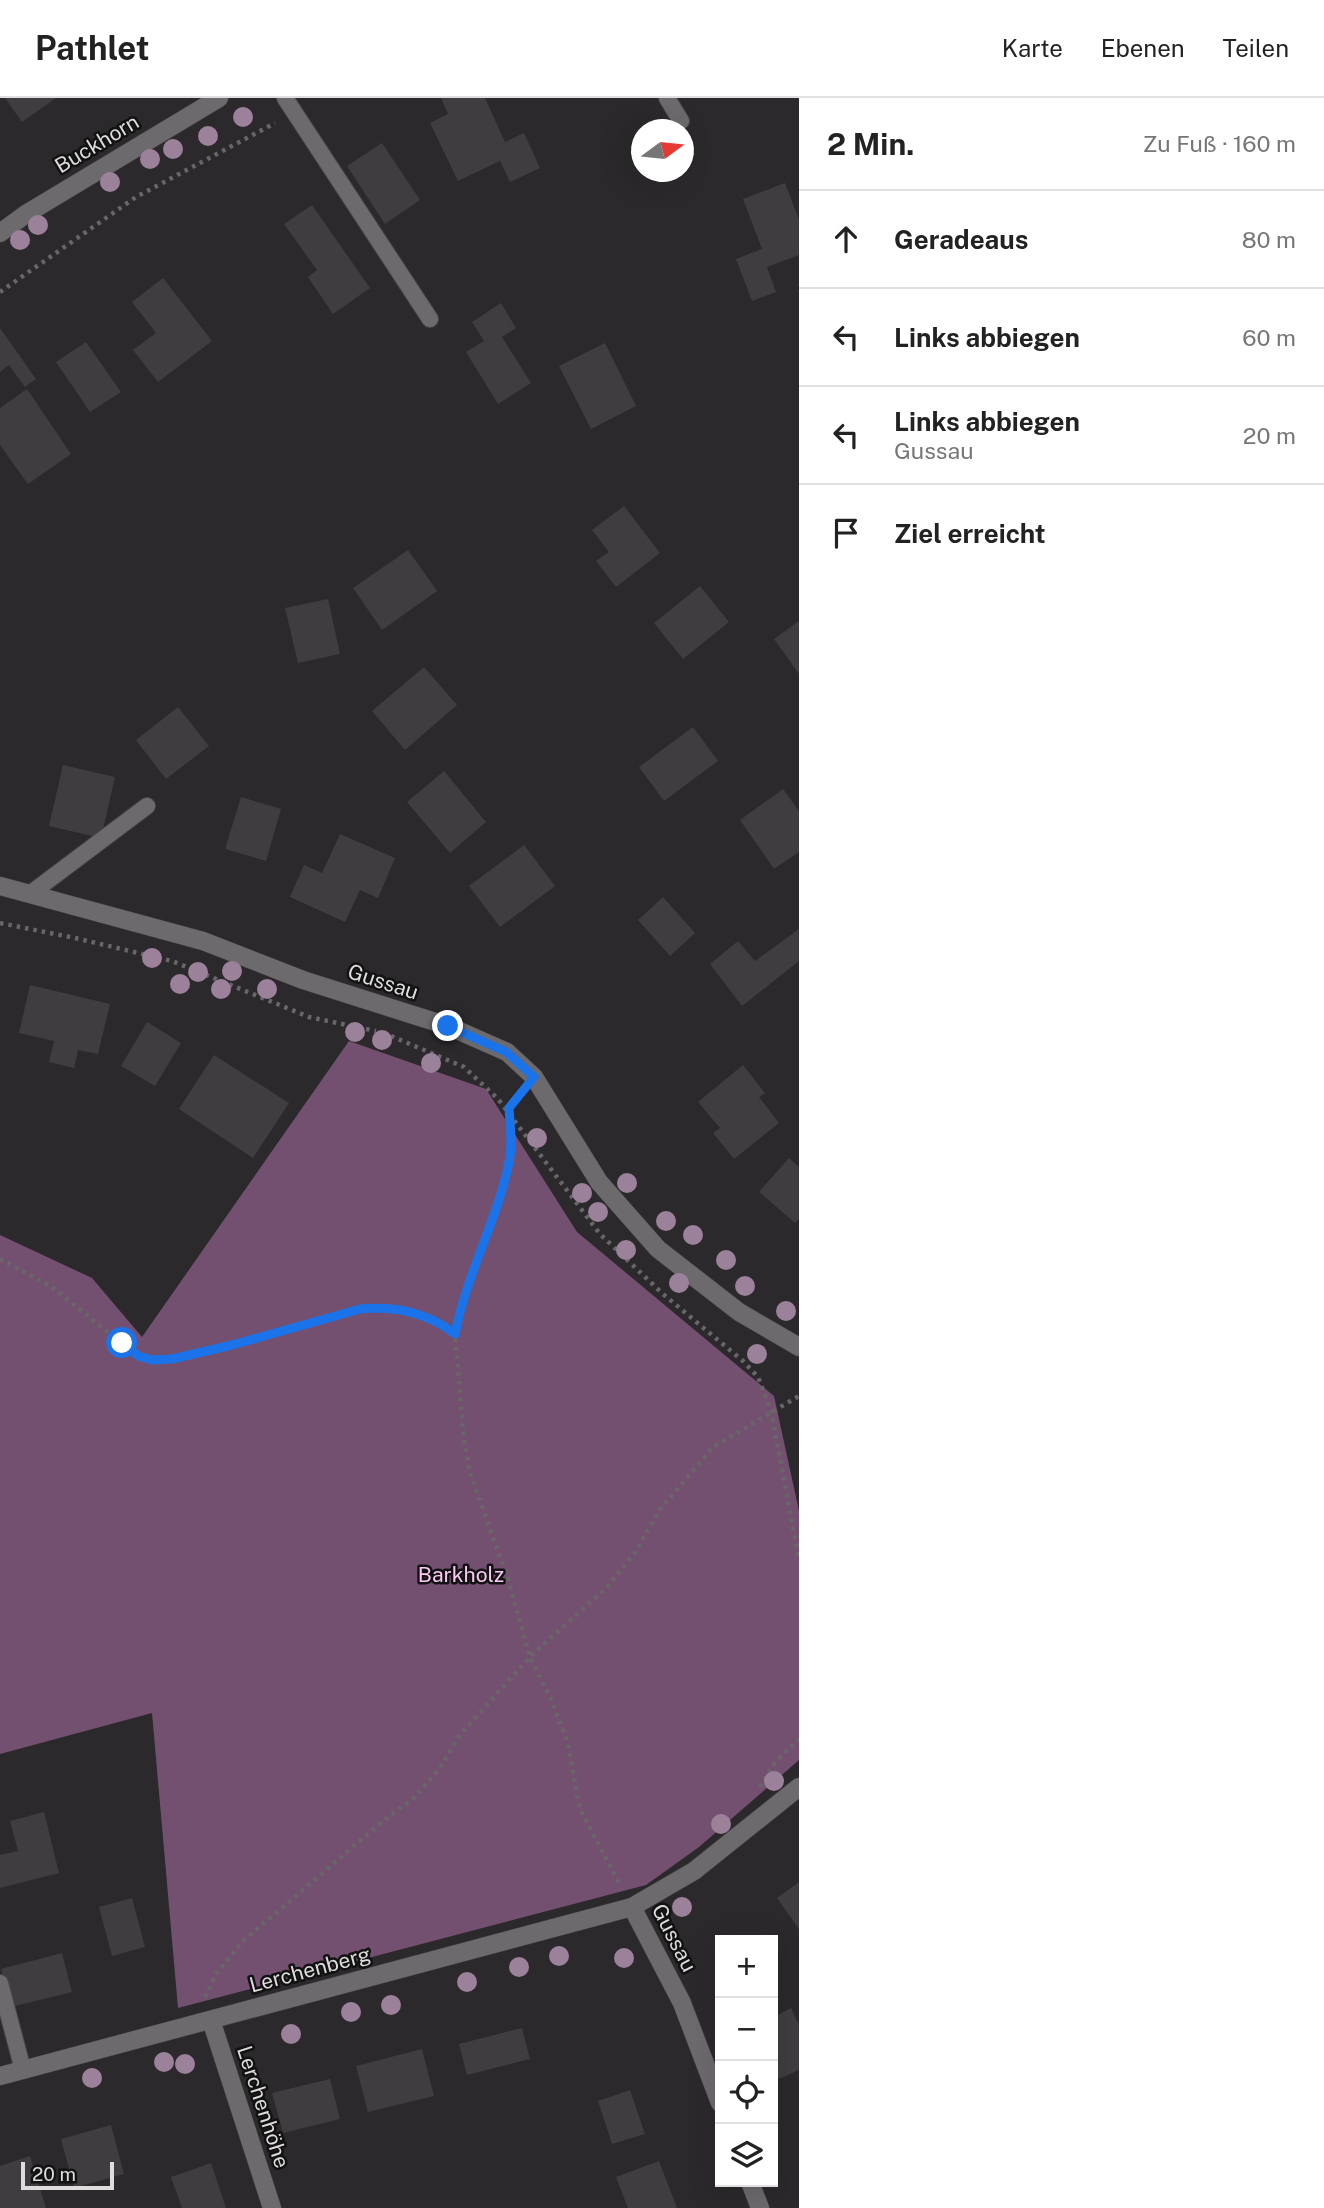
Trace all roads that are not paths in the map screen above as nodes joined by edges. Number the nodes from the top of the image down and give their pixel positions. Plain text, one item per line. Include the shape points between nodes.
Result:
1 (219, 98) edge
2 (285, 98) edge
3 (667, 98) edge
4 (680, 119) edge
5 (0, 233) edge
6 (430, 319) dead end
7 (147, 806) dead end
8 (0, 886) edge
9 (30, 894) junction
10 (799, 1347) edge
11 (799, 1787) edge
12 (632, 1907) junction
13 (0, 1983) edge
14 (203, 2022) junction
15 (23, 2070) junction
16 (0, 2076) edge
17 (715, 2091) edge
18 (752, 2187) edge
19 (272, 2208) edge
20 (760, 2208) edge

1 - 5 street, Buckhorn
2 - 6 lane
3 - 4 lane
7 - 9 lane
8 - 9 street, Gussau
9 - 10 street, Gussau via 202,941 303,980 448,1026 506,1052 534,1077 598,1182 657,1249 739,1312
11 - 12 street, Gussau via 694,1871
12 - 14 street, Lerchenberg
12 - 17 street, Gussau via 682,2003
13 - 15 lane
14 - 15 street, Lerchenberg
14 - 19 street, Lerchenhöhe
15 - 16 street, Lerchenberg
18 - 20 street

